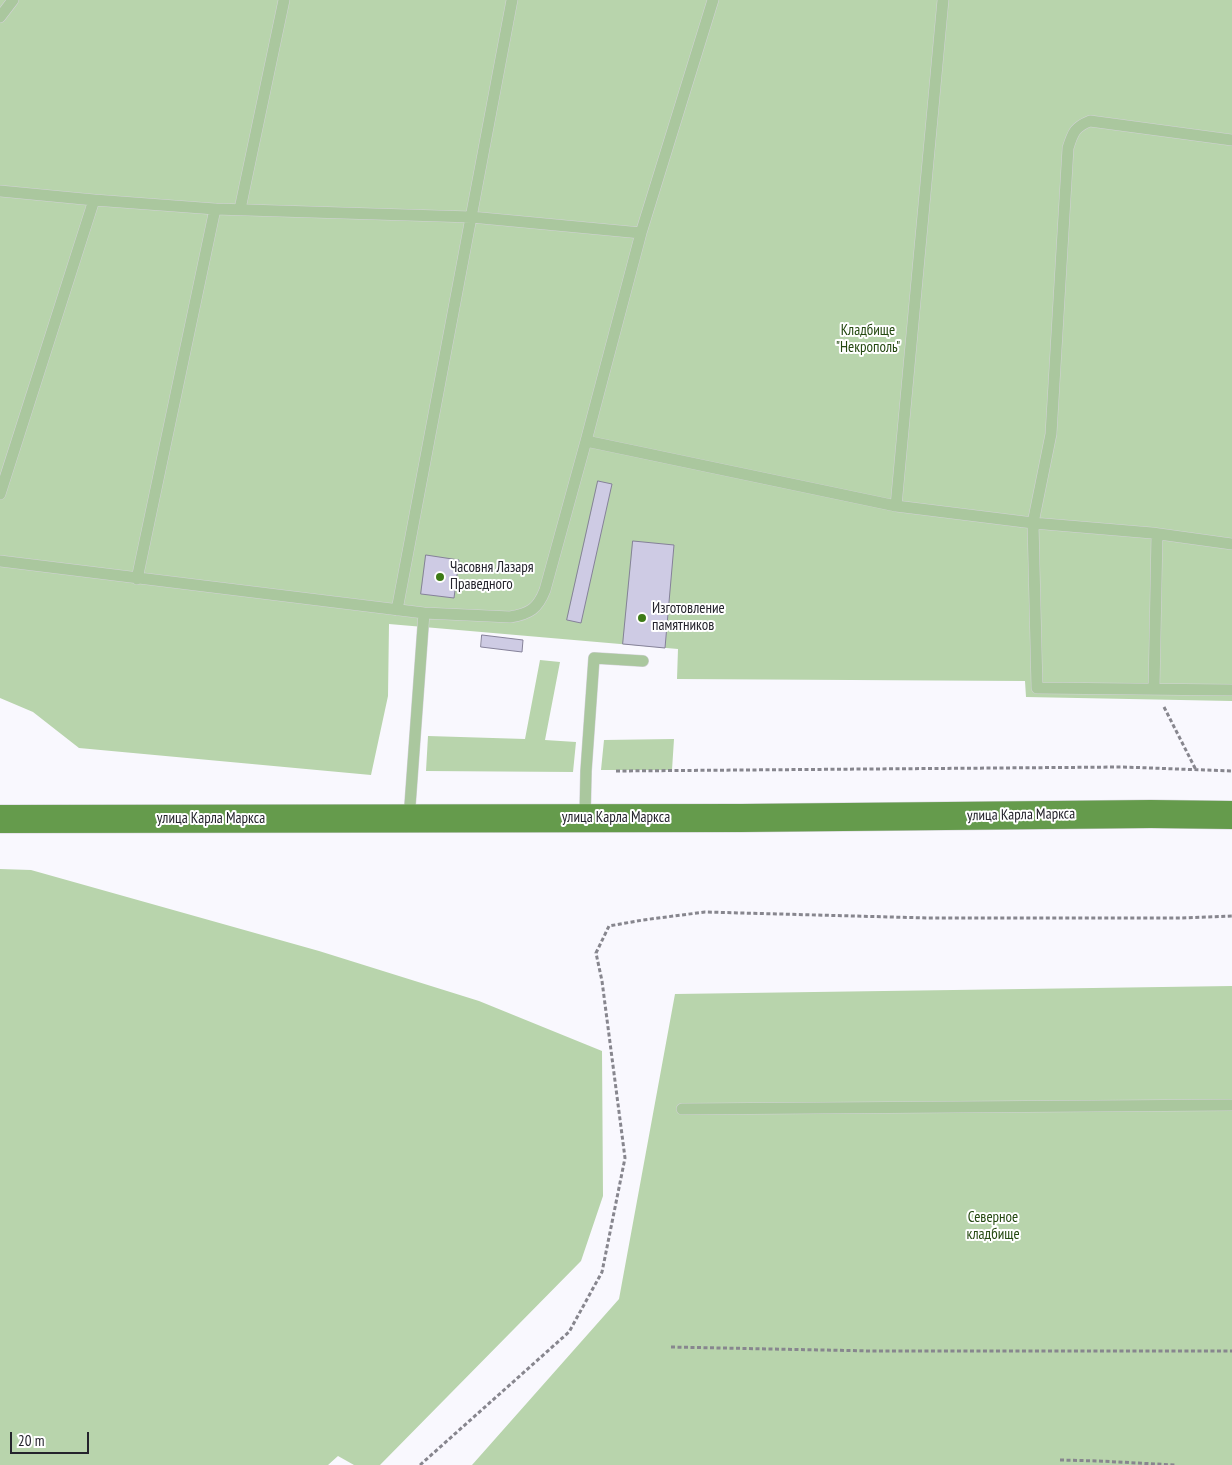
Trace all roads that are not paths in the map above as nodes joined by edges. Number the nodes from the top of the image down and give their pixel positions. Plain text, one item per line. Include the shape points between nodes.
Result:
1 (12, 0) edge
2 (284, 0) edge
3 (512, 0) edge
4 (713, 0) edge
5 (943, 0) edge
6 (0, 17) edge
7 (1232, 140) edge
8 (0, 191) edge
9 (94, 200) junction
10 (215, 209) junction
11 (240, 209) junction
12 (471, 217) junction
13 (641, 233) junction
14 (586, 442) junction
15 (0, 494) edge
16 (896, 506) junction
17 (1033, 522) junction
18 (1157, 534) junction
19 (1232, 544) edge
20 (0, 561) edge
21 (137, 579) junction
22 (397, 610) junction
23 (424, 613) junction
24 (643, 661) dead end
25 (1154, 689) junction
26 (1232, 690) edge
27 (1232, 815) edge
28 (585, 817) junction
29 (409, 819) junction
30 (0, 820) edge
31 (1232, 1105) edge
32 (682, 1109) dead end

1 - 6 lane
2 - 11 lane
3 - 12 lane
4 - 13 lane
5 - 16 lane
7 - 17 lane via 1090,121 1080,125 1072,134 1068,148 1051,434
8 - 9 lane
9 - 10 lane
9 - 15 lane
10 - 11 lane
10 - 21 lane
11 - 12 lane
12 - 13 lane
12 - 22 lane
13 - 14 lane
14 - 16 lane
14 - 23 lane via 541,601 532,610 510,617
16 - 17 lane
17 - 18 lane
17 - 25 lane via 1037,688
18 - 19 lane
18 - 25 lane
20 - 21 lane
21 - 22 lane
22 - 23 lane
23 - 29 lane
24 - 28 lane via 594,658
25 - 26 lane
27 - 28 main road, улица Карла Маркса
28 - 29 main road, улица Карла Маркса
29 - 30 main road, улица Карла Маркса
31 - 32 lane

